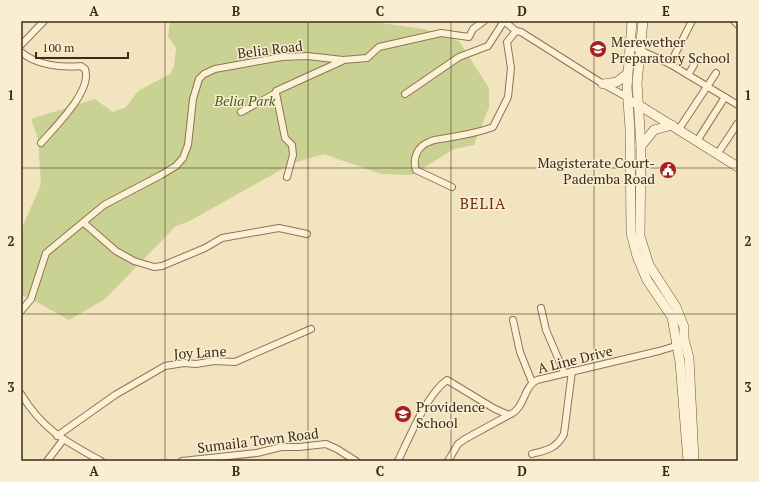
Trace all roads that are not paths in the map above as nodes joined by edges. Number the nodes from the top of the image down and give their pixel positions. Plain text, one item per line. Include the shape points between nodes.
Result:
1 (44, 21) edge
2 (484, 21) edge
3 (504, 21) edge
4 (692, 21) edge
5 (734, 21) edge
6 (632, 22) edge
7 (643, 23) edge
8 (738, 25) edge
9 (516, 31) junction
10 (21, 45) edge
11 (631, 46) junction
12 (640, 49) junction
13 (21, 52) edge
14 (343, 60) junction
15 (670, 64) junction
16 (694, 65) dead end
17 (716, 73) dead end
18 (627, 74) junction
19 (688, 75) junction
20 (603, 84) junction
21 (708, 87) junction
22 (276, 92) junction
23 (405, 94) dead end
24 (627, 97) junction
25 (725, 97) junction
26 (638, 104) junction
27 (738, 105) edge
28 (241, 112) dead end
29 (738, 123) edge
30 (676, 127) junction
31 (697, 141) junction
32 (41, 143) dead end
33 (641, 146) junction
34 (718, 154) junction
35 (738, 166) edge
36 (287, 177) dead end
37 (452, 187) dead end
38 (84, 223) junction
39 (307, 234) dead end
40 (541, 308) dead end
41 (21, 311) edge
42 (513, 320) dead end
43 (311, 329) dead end
44 (681, 342) junction
45 (572, 371) junction
46 (564, 372) junction
47 (532, 382) junction
48 (21, 394) edge
49 (509, 415) junction
50 (57, 436) junction
51 (63, 440) junction
52 (532, 454) dead end
53 (47, 461) edge
54 (101, 461) edge
55 (185, 461) edge
56 (356, 461) edge
57 (398, 461) edge
58 (448, 461) edge
59 (688, 461) edge
60 (694, 461) edge

1 - 10 street
2 - 14 street, Belia Road via 469,37 441,33 379,47 367,58
3 - 9 street
3 - 23 street via 488,46 459,57
4 - 15 street
5 - 8 street
6 - 7 main road
6 - 11 main road
7 - 12 main road
9 - 20 street
9 - 37 street via 507,42 511,68 508,97 493,128 430,141 418,151 415,159 416,170
11 - 12 street
11 - 18 main road
12 - 15 street
12 - 26 main road via 637,76
13 - 32 street via 30,60 40,63 81,66 87,76 84,87 76,99
14 - 22 street
14 - 38 street, Belia Road via 307,56 282,57 215,69 204,74 199,79 193,98 188,145 183,158 176,166 104,205
15 - 19 street
16 - 19 street
17 - 21 street
18 - 20 main road via 617,82
18 - 24 main road
19 - 21 street
20 - 24 street
21 - 25 street
21 - 30 street
22 - 28 street
22 - 36 street via 285,138 292,145 293,155
24 - 26 main road
24 - 44 main road via 630,129 631,233 647,280 672,317
25 - 27 street
25 - 31 street
26 - 30 main road
26 - 33 main road
29 - 34 street
30 - 31 main road
30 - 33 main road via 654,130
31 - 34 main road
33 - 44 main road via 640,236 649,265 682,318 684,327
34 - 35 main road
38 - 39 street via 116,251 134,261 154,267 205,248 222,238 279,228
38 - 41 street via 46,253 31,299
40 - 46 street via 546,330
42 - 47 street via 520,352
43 - 50 street, Joy Lane via 235,362 214,361 165,366 115,395
44 - 45 street, A Line Drive
44 - 59 main road
44 - 60 main road via 689,358
45 - 46 street, A Line Drive
45 - 52 street via 564,434 560,443 554,448
46 - 47 street, A Line Drive
47 - 49 street, A Line Drive via 518,410
48 - 50 street
49 - 57 street via 447,380 441,384 424,409
49 - 58 street, A Line Drive via 458,444
50 - 51 street
51 - 53 street
51 - 54 street
55 - 56 street, Sumaila Town Road via 257,453 280,447 326,444

